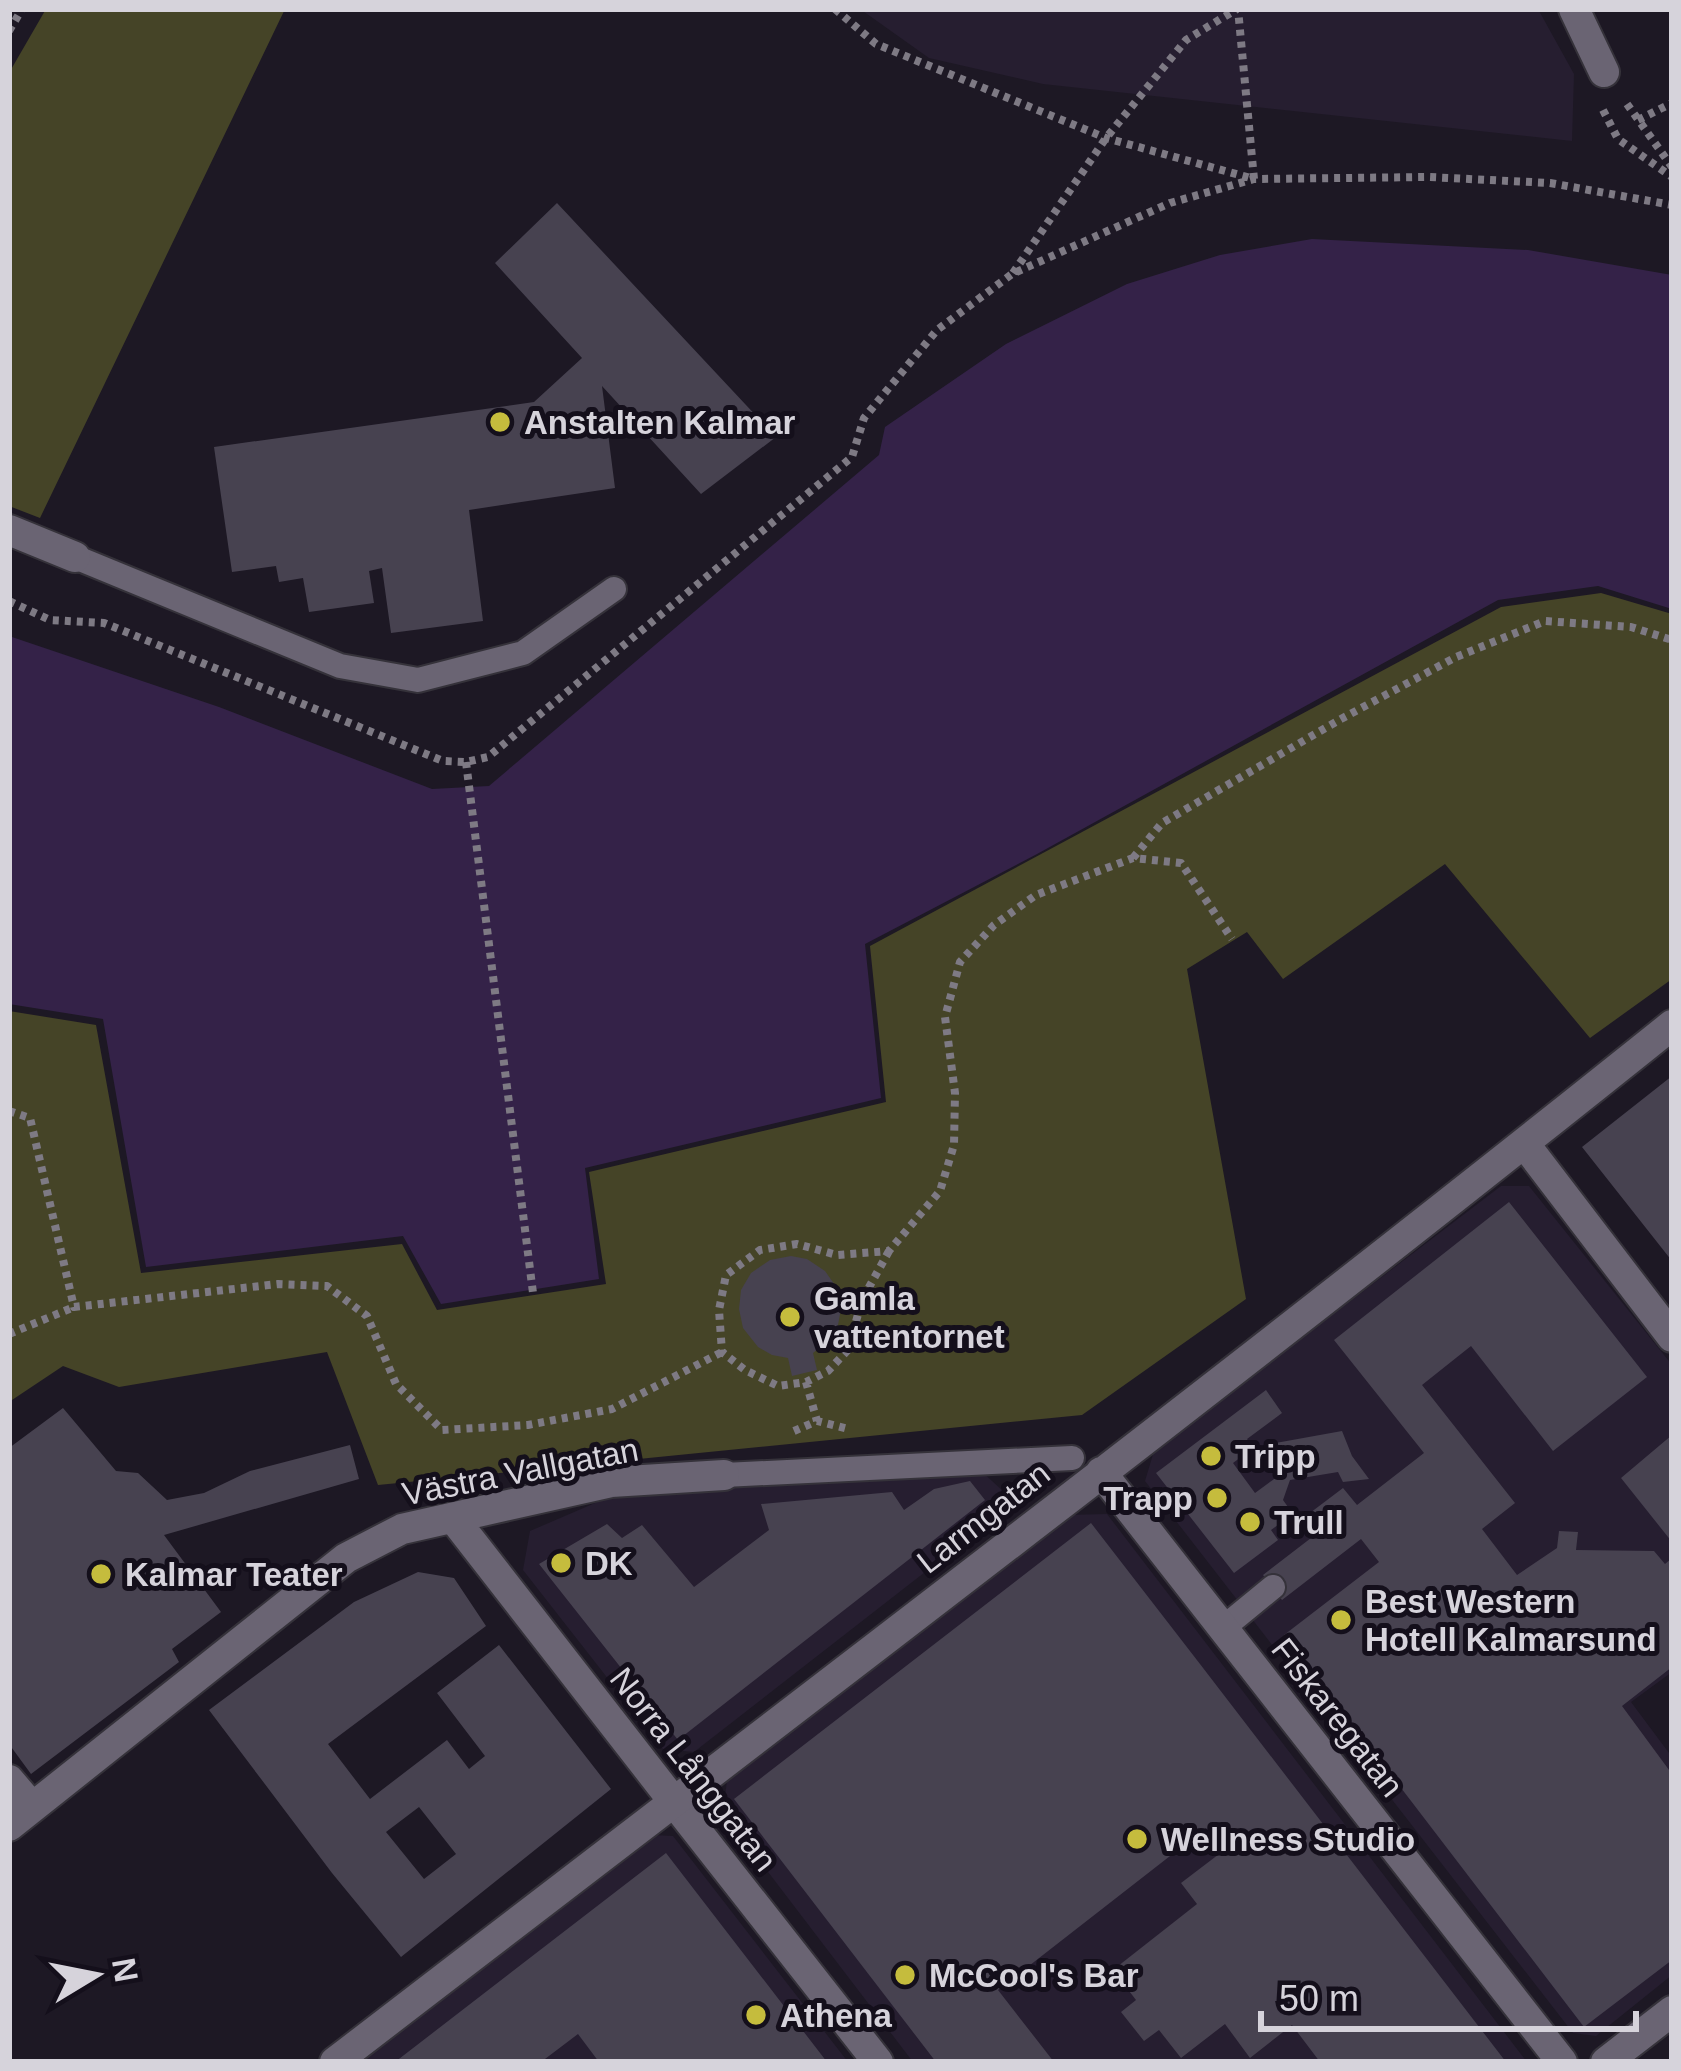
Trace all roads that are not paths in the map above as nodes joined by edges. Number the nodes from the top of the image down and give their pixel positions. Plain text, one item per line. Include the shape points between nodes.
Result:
1 (1574, 9) edge
2 (1604, 72) road end
3 (9, 530) edge
4 (75, 557) joint
5 (614, 589) dead end
6 (1672, 1025) edge
7 (1524, 1143) junction
8 (1672, 1337) edge
9 (1072, 1458) dead end
10 (1101, 1472) junction
11 (724, 1475) joint
12 (454, 1519) junction
13 (1273, 1587) dead end
14 (1223, 1628) junction
15 (9, 1780) edge
16 (674, 1802) junction
17 (21, 1816) edge
18 (1672, 2012) edge
19 (335, 2062) edge
20 (878, 2062) edge
21 (1562, 2062) edge
22 (1606, 2062) edge

1 - 2 street
3 - 4 street
4 - 5 lane via 340,666 418,680 523,653
6 - 7 street, Larmgatan
7 - 8 street
7 - 10 street, Larmgatan
9 - 11 lane, Västra Vallgatan
10 - 14 street, Fiskaregatan
10 - 16 street, Larmgatan
11 - 12 street, Västra Vallgatan via 610,1482
12 - 16 street, Norra Långgatan
12 - 17 street, Västra Vallgatan via 402,1528 346,1558
13 - 14 lane
14 - 21 street, Fiskaregatan
15 - 17 street
16 - 19 street, Larmgatan
16 - 20 street, Norra Långgatan
18 - 22 street

